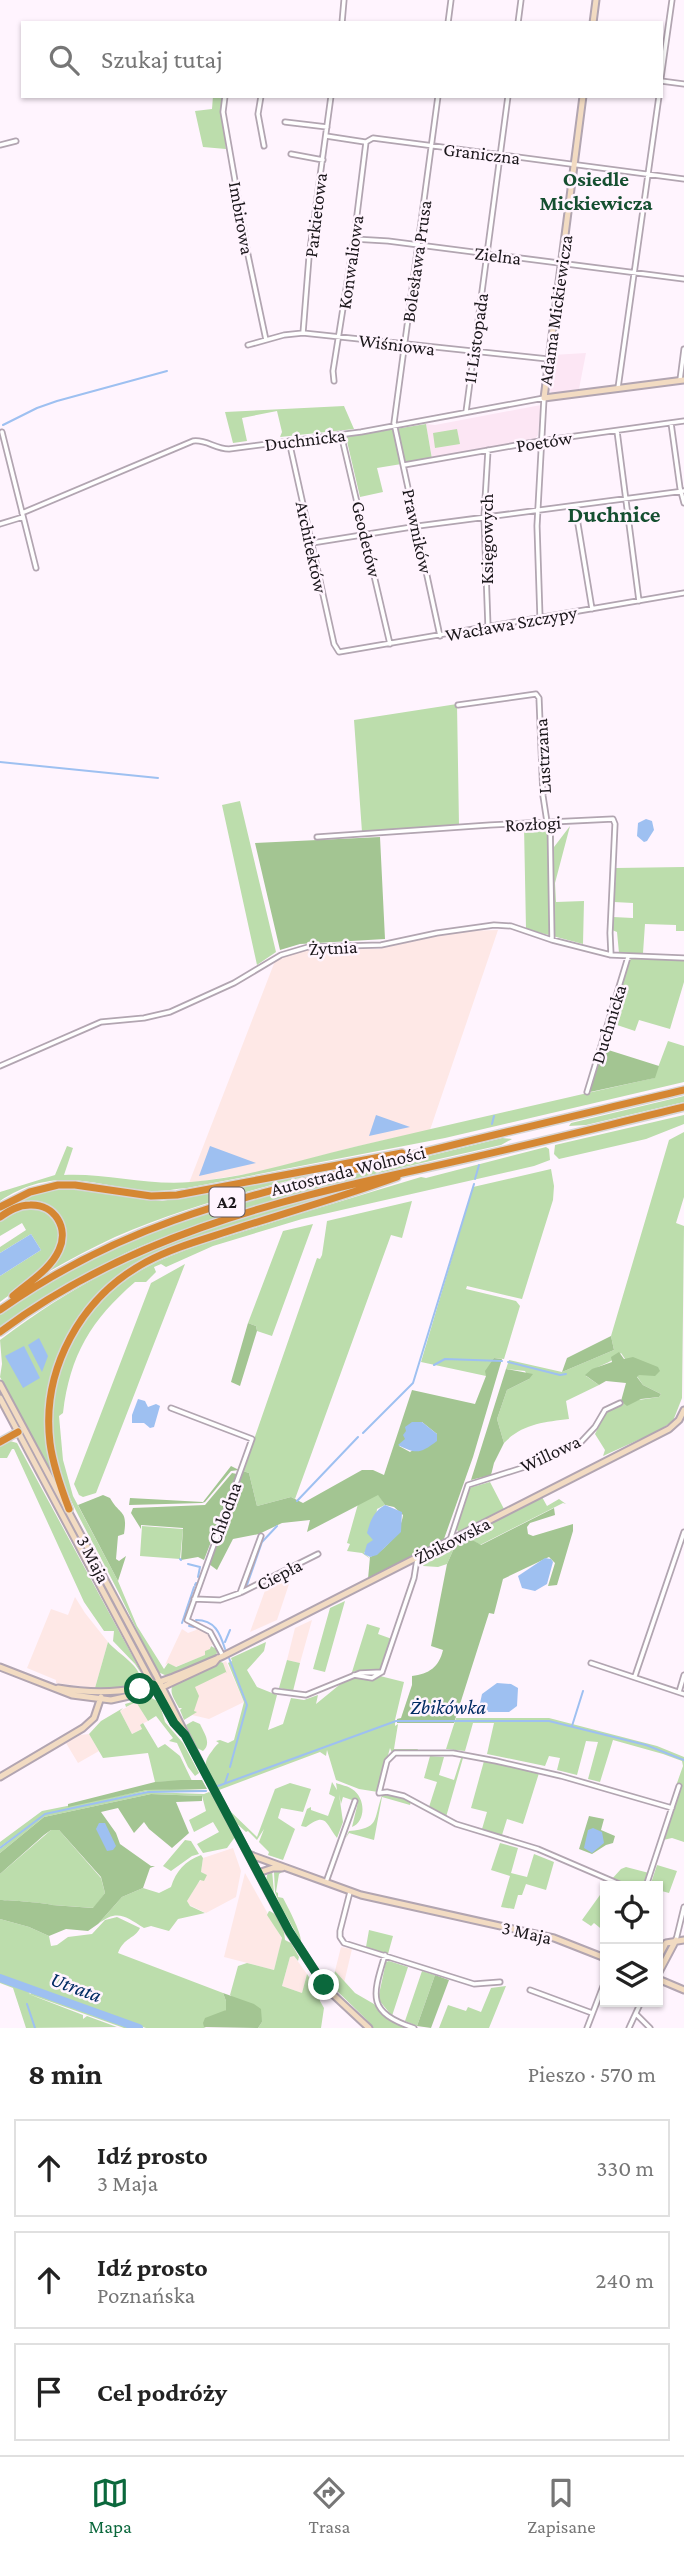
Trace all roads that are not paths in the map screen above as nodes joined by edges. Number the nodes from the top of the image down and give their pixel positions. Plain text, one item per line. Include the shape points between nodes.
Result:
1 (344, 0) edge
2 (451, 0) edge
3 (521, 0) edge
4 (596, 0) edge
5 (672, 0) edge
6 (341, 21) edge
7 (448, 21) edge
8 (518, 21) edge
9 (593, 21) edge
10 (663, 65) edge
11 (663, 79) edge
12 (684, 84) edge
13 (225, 98) edge
14 (261, 98) edge
15 (331, 98) edge
16 (438, 98) edge
17 (508, 98) edge
18 (583, 98) edge
19 (659, 98) edge
20 (285, 122) dead end
21 (327, 127) junction
22 (326, 136) junction
23 (16, 141) dead end
24 (366, 142) junction
25 (0, 145) edge
26 (264, 146) dead end
27 (431, 146) junction
28 (291, 155) dead end
29 (501, 156) junction
30 (323, 160) junction
31 (574, 164) junction
32 (648, 174) junction
33 (684, 179) edge
34 (354, 239) junction
35 (419, 245) junction
36 (487, 253) junction
37 (561, 263) junction
38 (633, 273) junction
39 (684, 279) edge
40 (303, 333) junction
41 (339, 337) junction
42 (266, 340) junction
43 (405, 344) junction
44 (248, 345) dead end
45 (684, 349) edge
46 (473, 352) junction
47 (548, 359) junction
48 (682, 380) edge
49 (334, 382) dead end
50 (618, 388) junction
51 (544, 398) junction
52 (466, 412) junction
53 (684, 421) edge
54 (671, 423) junction
55 (395, 426) junction
56 (617, 431) junction
57 (2, 432) dead end
58 (341, 434) junction
59 (289, 441) junction
60 (540, 441) junction
61 (488, 450) junction
62 (404, 465) junction
63 (683, 491) edge
64 (625, 498) junction
65 (684, 503) edge
66 (575, 506) junction
67 (538, 509) junction
68 (23, 515) junction
69 (484, 517) junction
70 (0, 524) edge
71 (418, 526) junction
72 (366, 534) junction
73 (311, 544) junction
74 (36, 568) dead end
75 (684, 593) edge
76 (639, 601) junction
77 (592, 609) junction
78 (541, 618) junction
79 (488, 627) junction
80 (440, 636) junction
81 (390, 645) junction
82 (339, 652) joint
83 (458, 705) dead end
84 (549, 822) junction
85 (317, 837) dead end
86 (552, 940) junction
87 (611, 955) junction
88 (628, 957) junction
89 (684, 958) edge
90 (0, 1066) edge
91 (684, 1090) edge
92 (587, 1092) dead end
93 (684, 1107) edge
94 (447, 1146) junction
95 (421, 1169) junction
96 (0, 1207) edge
97 (0, 1217) edge
98 (0, 1309) edge
99 (0, 1332) edge
100 (0, 1384) edge
101 (0, 1398) edge
102 (620, 1403) dead end
103 (171, 1408) dead end
104 (684, 1410) edge
105 (20, 1420) junction
106 (682, 1420) edge
107 (18, 1432) junction
108 (0, 1442) edge
109 (69, 1509) junction
110 (684, 1532) edge
111 (261, 1536) dead end
112 (449, 1542) junction
113 (318, 1554) dead end
114 (416, 1559) junction
115 (240, 1593) junction
116 (194, 1599) junction
117 (221, 1657) junction
118 (591, 1663) dead end
119 (0, 1667) edge
120 (684, 1675) edge
121 (635, 1676) junction
122 (161, 1685) junction
123 (154, 1688) junction
124 (275, 1691) dead end
125 (678, 1692) junction
126 (684, 1694) edge
127 (101, 1697) junction
128 (185, 1735) junction
129 (0, 1777) edge
130 (679, 1786) dead end
131 (355, 1801) dead end
132 (671, 1808) junction
133 (248, 1854) junction
134 (264, 1860) junction
135 (254, 1865) junction
136 (285, 1869) junction
137 (258, 1873) junction
138 (612, 1881) edge
139 (648, 1881) edge
140 (326, 1882) junction
141 (350, 1892) junction
142 (684, 1907) edge
143 (676, 1940) junction
144 (684, 1940) edge
145 (663, 1946) edge
146 (385, 1955) junction
147 (600, 1956) edge
148 (663, 1965) edge
149 (663, 1981) edge
150 (500, 1982) dead end
151 (530, 1990) dead end
152 (684, 1990) edge
153 (600, 1993) edge
154 (639, 2007) edge
155 (592, 2013) junction
156 (636, 2014) junction
157 (369, 2028) edge
158 (414, 2028) edge
159 (587, 2028) edge
160 (629, 2028) edge
161 (650, 2028) edge

1 - 6 street
2 - 7 street
3 - 8 street
4 - 9 main road
5 - 10 street
11 - 12 street
13 - 42 street, Imbirowa via 223,112
14 - 26 street via 258,114
15 - 21 street, Parkietowa
16 - 27 street, Bolesława Prusa
17 - 29 street, 11 Listopada
18 - 31 main road, Adama Mickiewicza
19 - 32 street
20 - 21 street
21 - 22 street, Parkietowa
22 - 24 street, Graniczna
22 - 30 street, Parkietowa
23 - 25 street
24 - 27 street, Graniczna via 373,138
24 - 34 street, Konwaliowa
27 - 29 street, Graniczna
27 - 35 street, Bolesława Prusa
28 - 30 street
29 - 31 street, Graniczna
29 - 36 street, 11 Listopada
30 - 40 street, Parkietowa
31 - 32 street, Graniczna
31 - 37 main road, Adama Mickiewicza
32 - 33 street, Graniczna
32 - 38 street
34 - 35 street, Zielna
34 - 41 street, Konwaliowa
35 - 36 street, Zielna
35 - 43 street, Bolesława Prusa
36 - 37 street, Zielna
36 - 46 street, 11 Listopada
37 - 38 street, Zielna
37 - 47 main road, Adama Mickiewicza
38 - 39 street, Zielna
38 - 50 street
40 - 41 street, Wiśniowa
40 - 42 street, Wiśniowa
41 - 43 street, Wiśniowa
41 - 49 street, Konwaliowa
42 - 44 street, Wiśniowa
43 - 46 street, Wiśniowa
43 - 55 street, Bolesława Prusa
45 - 48 street
46 - 47 street, Wiśniowa
46 - 52 street, 11 Listopada
47 - 51 main road, Adama Mickiewicza
48 - 50 main road, Duchnicka
50 - 51 main road, Duchnicka
51 - 52 street, Duchnicka
51 - 60 street
52 - 55 street, Duchnicka
53 - 54 street, Poetów
54 - 56 street, Poetów
54 - 63 street
55 - 58 street, Duchnicka
55 - 62 street, Prawników
56 - 60 street, Poetów
56 - 64 street
57 - 68 street
58 - 59 street, Duchnicka
58 - 72 street, Geodetów
59 - 68 street, Duchnicka via 229,449 192,441
59 - 73 street, Architektów
60 - 61 street, Poetów
60 - 67 street
61 - 62 street, Poetów
61 - 69 street, Księgowych
62 - 71 street, Prawników
63 - 64 street
63 - 65 street
64 - 66 street
64 - 76 street
66 - 67 street
66 - 77 street
67 - 69 street
67 - 78 street
68 - 70 street, Duchnicka
68 - 74 street
69 - 71 street
69 - 79 street, Księgowych
71 - 72 street
71 - 80 street, Prawników
72 - 73 street
72 - 81 street, Geodetów
73 - 82 street, Architektów
75 - 76 street, Wacława Szczypy
76 - 77 street, Wacława Szczypy
77 - 78 street, Wacława Szczypy
78 - 79 street, Wacława Szczypy
79 - 80 street, Wacława Szczypy
80 - 81 street, Wacława Szczypy
81 - 82 street, Wacława Szczypy
83 - 84 street, Lustrzana via 534,692 539,698 543,796
84 - 85 street, Rozłogi
84 - 86 street, Lustrzana
84 - 87 street, Rozłogi via 615,821
86 - 87 street, Żytnia
86 - 90 street, Żytnia via 494,925 381,945 300,948 170,1012 102,1022
87 - 88 street, Żytnia
88 - 89 street, Żytnia
88 - 92 street, Duchnicka
91 - 94 highway, Autostrada Wolności / A2
93 - 95 highway, Autostrada Wolności / A2
94 - 96 highway via 187,1194 151,1196 58,1185
94 - 98 highway, Autostrada Wolności / A2 via 170,1220 84,1257
95 - 99 highway, Autostrada Wolności / A2 via 283,1201 167,1240 56,1294
95 - 109 highway via 161,1255 105,1291 68,1340 51,1390 50,1443
97 - 98 highway via 18,1207 44,1207 58,1219 62,1235 51,1263
100 - 105 main road, 3 Maja
101 - 107 main road, 3 Maja
102 - 112 street, Willowa via 605,1410 581,1441 528,1466 468,1485
103 - 116 street, Chłodna via 252,1438
104 - 106 main road
105 - 107 main road
105 - 109 main road, 3 Maja
106 - 112 main road, Żbikowska
107 - 108 highway
107 - 123 main road, 3 Maja
109 - 122 main road, 3 Maja
110 - 121 street
111 - 115 street, Ciepła
112 - 114 main road, Żbikowska
113 - 115 street, Ciepła
114 - 117 main road, Żbikowska
114 - 124 street via 414,1578 382,1672 372,1678 354,1675 306,1695
115 - 116 street, Ciepła via 220,1600
116 - 117 street, Chłodna via 187,1620 209,1632
117 - 122 main road, Żbikowska
118 - 121 street
119 - 127 main road, Żbikowska via 72,1695
120 - 125 street
121 - 125 street
122 - 123 main road, Żbikowska
122 - 128 main road, 3 Maja
123 - 127 main road, Żbikowska via 130,1698
123 - 128 main road, 3 Maja
125 - 126 street
127 - 129 main road via 94,1718 83,1728
128 - 133 main road, 3 Maja
130 - 132 street
131 - 140 street
132 - 138 street via 496,1761 453,1754 395,1753 387,1761 379,1793 404,1796 456,1824 538,1849
132 - 139 street
133 - 134 main road, 3 Maja
133 - 135 main road
134 - 135 main road
134 - 136 main road, 3 Maja
135 - 137 main road
136 - 137 main road, 3 Maja
136 - 140 main road, 3 Maja
137 - 157 main road via 327,1989
140 - 141 main road, 3 Maja
141 - 146 street via 341,1941
141 - 147 main road, 3 Maja via 554,1938
142 - 143 street
143 - 144 main road
143 - 145 main road
143 - 148 main road
146 - 150 street via 474,1984
146 - 158 street via 376,2001 392,2019
149 - 152 main road
151 - 155 street
153 - 155 street
154 - 156 street
155 - 159 street
156 - 160 street
156 - 161 street

